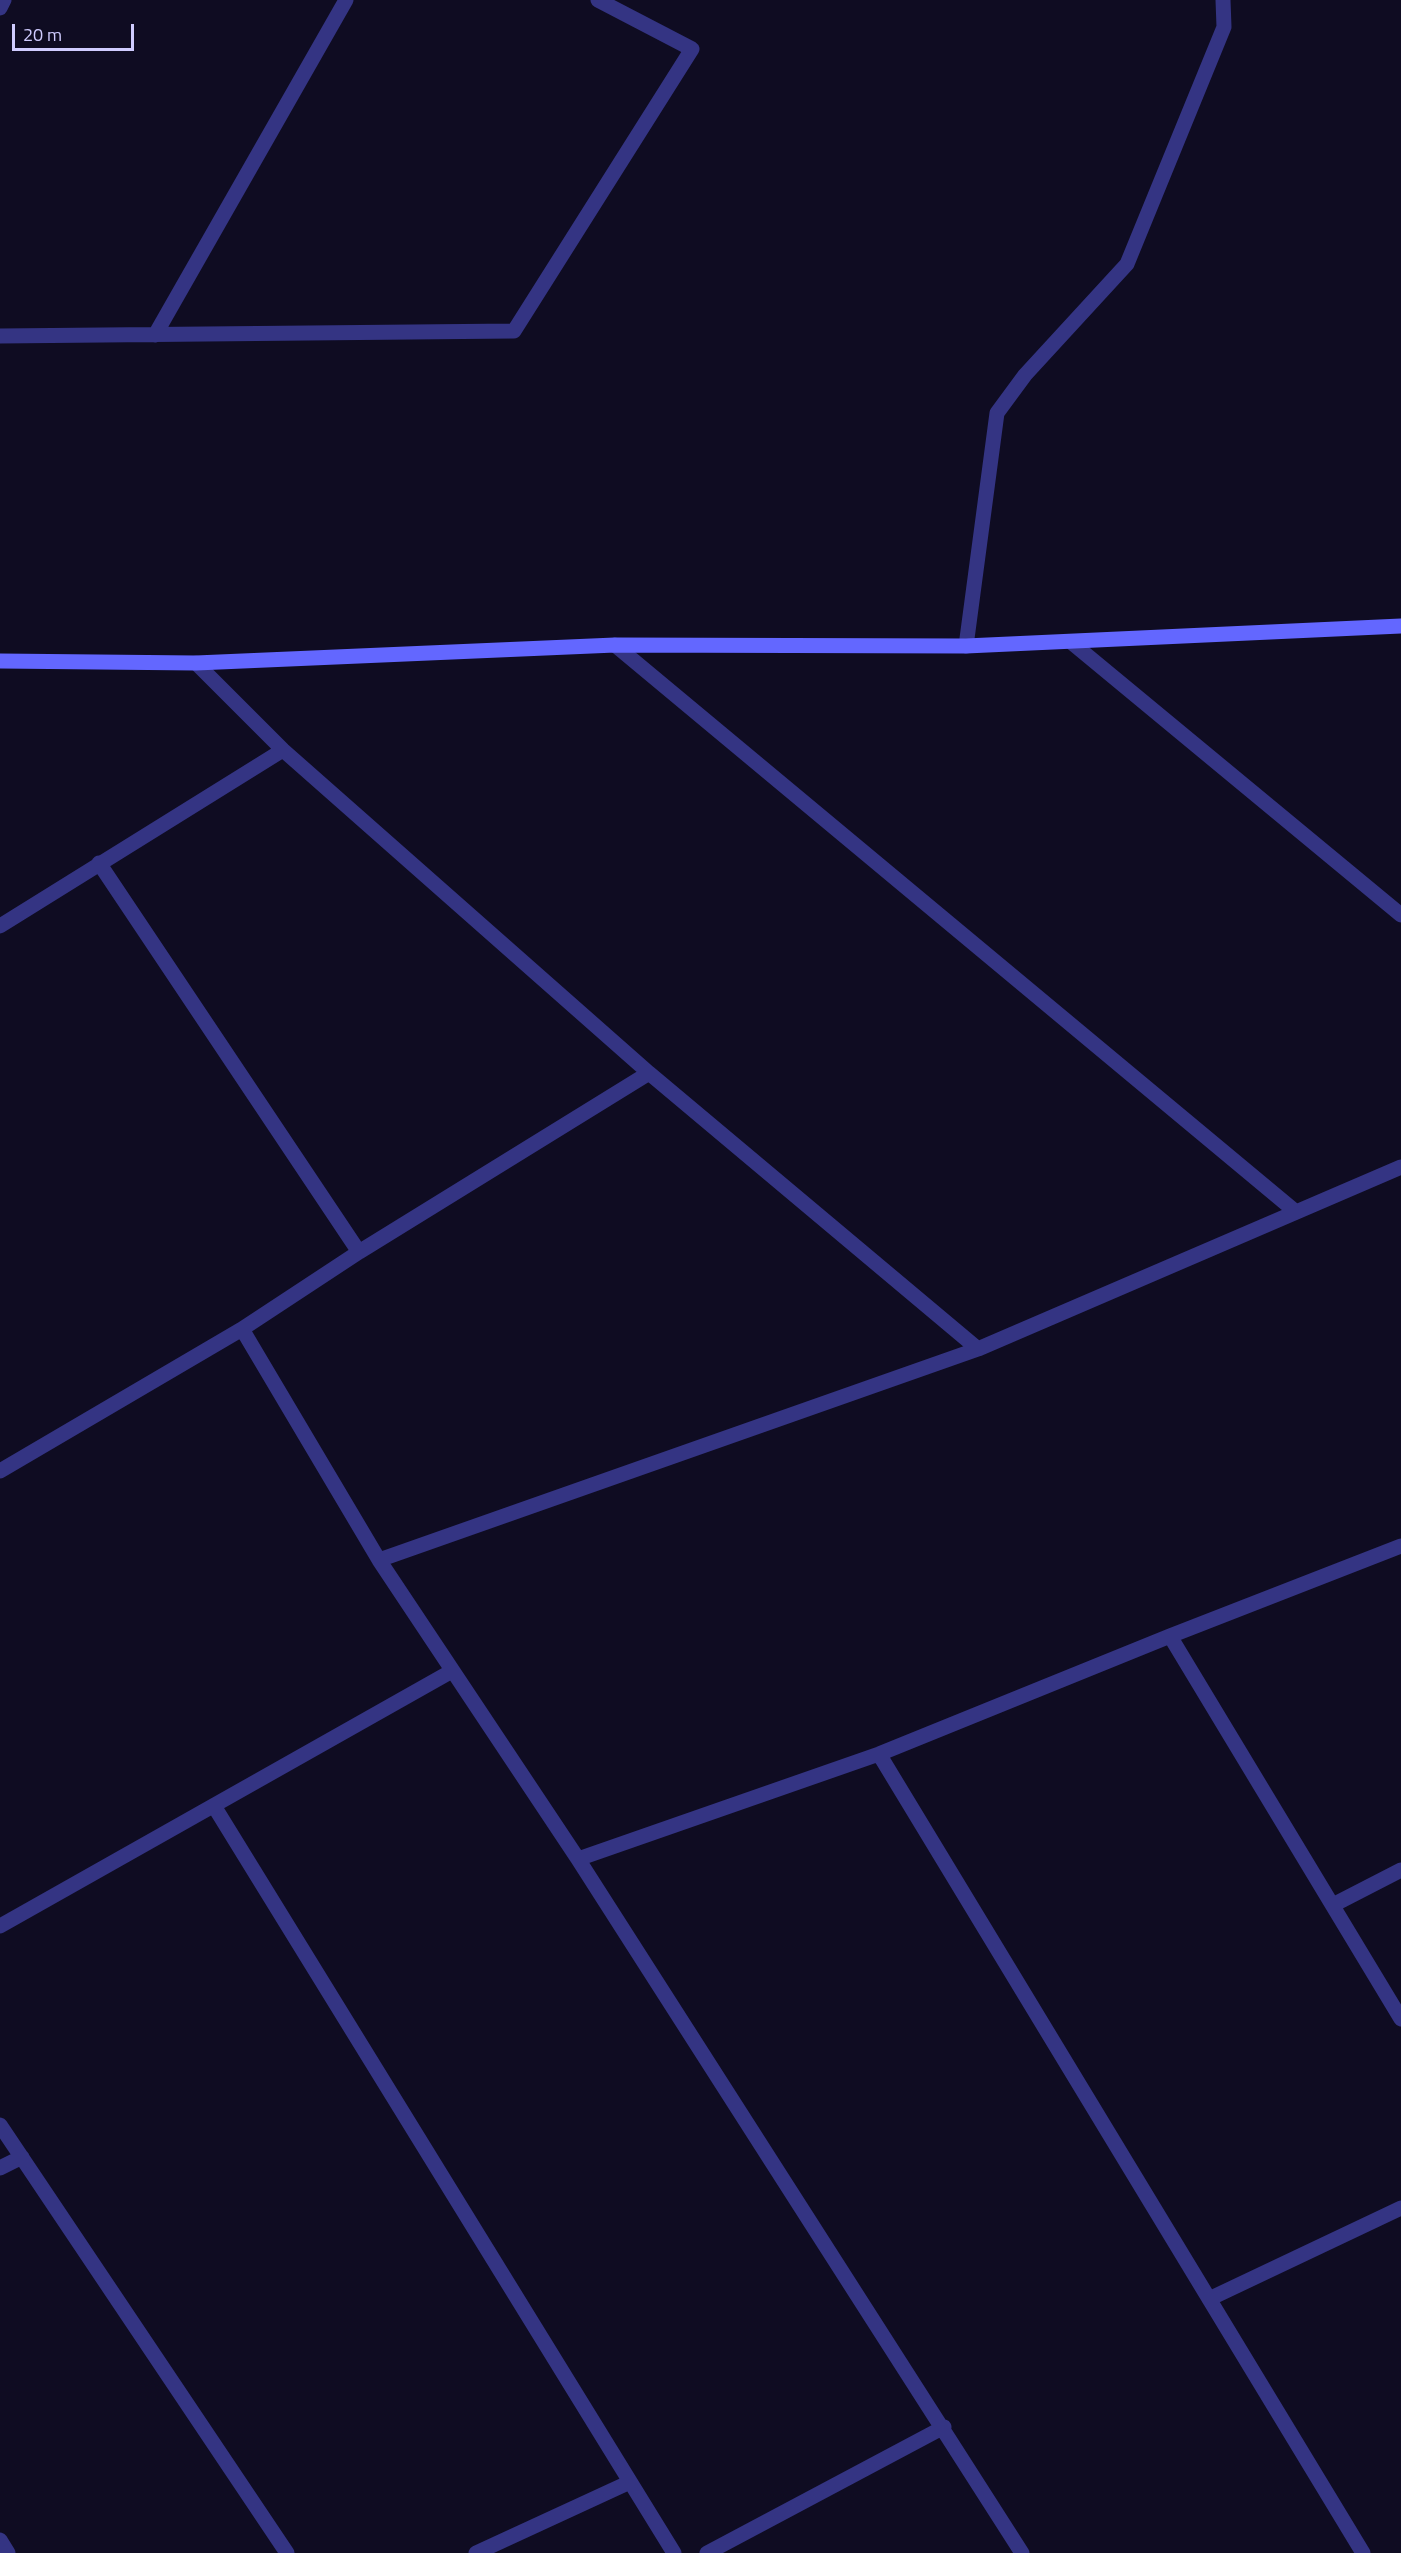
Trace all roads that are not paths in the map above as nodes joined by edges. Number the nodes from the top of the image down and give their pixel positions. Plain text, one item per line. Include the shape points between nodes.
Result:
1 (4, 0) edge
2 (346, 0) edge
3 (598, 0) edge
4 (1224, 0) edge
5 (0, 8) edge
6 (155, 335) junction
7 (0, 336) edge
8 (1401, 626) edge
9 (1071, 642) junction
10 (615, 645) junction
11 (966, 646) junction
12 (0, 661) edge
13 (196, 663) junction
14 (283, 750) junction
15 (99, 863) junction
16 (1401, 915) edge
17 (0, 926) edge
18 (649, 1074) junction
19 (1401, 1167) edge
20 (1296, 1212) junction
21 (359, 1252) junction
22 (242, 1329) junction
23 (978, 1349) junction
24 (0, 1471) edge
25 (1401, 1546) edge
26 (379, 1560) junction
27 (1170, 1636) junction
28 (452, 1671) junction
29 (879, 1754) junction
30 (214, 1806) junction
31 (578, 1859) junction
32 (1401, 1870) edge
33 (1332, 1905) junction
34 (0, 1926) edge
35 (1401, 2019) edge
36 (0, 2125) edge
37 (22, 2157) junction
38 (0, 2168) edge
39 (1401, 2208) edge
40 (1209, 2300) junction
41 (944, 2427) junction
42 (630, 2482) junction
43 (0, 2540) edge
44 (8, 2553) edge
45 (287, 2553) edge
46 (476, 2553) edge
47 (674, 2553) edge
48 (707, 2553) edge
49 (1022, 2553) edge
50 (1363, 2553) edge

1 - 5 street
2 - 6 street
3 - 6 street via 692,49 514,331
4 - 11 street via 1224,27 1127,264 1025,375 997,413
6 - 7 street
8 - 9 street
9 - 11 street
9 - 16 street
10 - 11 street
10 - 13 street
10 - 20 street
12 - 13 street
13 - 14 street
14 - 15 street
14 - 18 street
15 - 17 street
15 - 21 street
18 - 21 street
18 - 23 street
19 - 20 street
20 - 23 street
21 - 22 street
22 - 24 street
22 - 26 street
23 - 26 street
25 - 27 street
26 - 28 street
27 - 29 street
27 - 33 street
28 - 30 street
28 - 31 street
29 - 31 street
29 - 40 street
30 - 34 street
30 - 42 street
31 - 41 street
32 - 33 street
33 - 35 street
36 - 37 street
37 - 38 street
37 - 45 street
39 - 40 street
40 - 50 street
41 - 48 street
41 - 49 street
42 - 46 street
42 - 47 street
43 - 44 street

